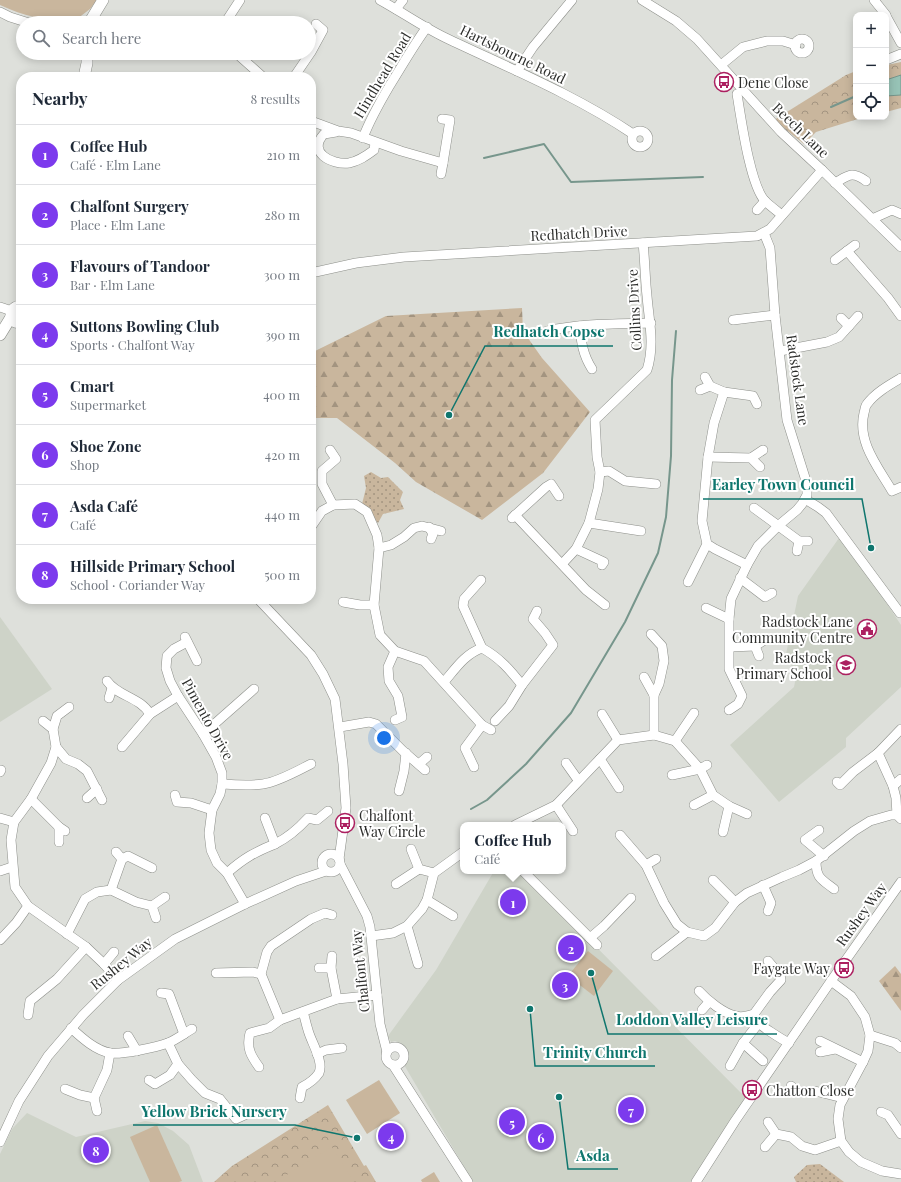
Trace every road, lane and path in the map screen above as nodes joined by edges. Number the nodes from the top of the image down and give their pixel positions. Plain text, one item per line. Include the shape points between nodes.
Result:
1 (103, 0) edge
2 (240, 0) edge
3 (380, 0) edge
4 (403, 0) edge
5 (572, 0) edge
6 (642, 0) edge
7 (874, 0) edge
8 (396, 9) junction
9 (0, 12) edge
10 (884, 12) edge
11 (93, 16) edge
12 (230, 16) edge
13 (16, 19) edge
14 (889, 21) edge
15 (427, 27) junction
16 (324, 30) dead end
17 (901, 43) edge
18 (316, 44) edge
19 (796, 45) dead end
20 (901, 54) edge
21 (889, 59) edge
22 (87, 60) edge
23 (244, 60) edge
24 (306, 60) edge
25 (721, 65) junction
26 (517, 71) junction
27 (85, 72) edge
28 (257, 72) edge
29 (297, 72) edge
30 (737, 94) dead end
31 (450, 120) dead end
32 (316, 123) edge
33 (338, 132) junction
34 (633, 134) dead end
35 (363, 138) junction
36 (376, 143) junction
37 (443, 163) junction
38 (822, 170) junction
39 (441, 174) dead end
40 (866, 182) dead end
41 (835, 183) junction
42 (765, 201) junction
43 (757, 210) dead end
44 (901, 214) edge
45 (782, 215) junction
46 (872, 219) junction
47 (764, 233) junction
48 (643, 243) junction
49 (855, 245) dead end
50 (901, 247) edge
51 (847, 251) junction
52 (835, 260) dead end
53 (316, 272) edge
54 (0, 307) edge
55 (16, 313) edge
56 (16, 314) edge
57 (775, 315) junction
58 (858, 316) dead end
59 (901, 316) edge
60 (841, 318) dead end
61 (733, 320) dead end
62 (650, 323) junction
63 (580, 326) junction
64 (849, 326) junction
65 (547, 331) dead end
66 (2, 334) edge
67 (780, 350) junction
68 (592, 369) dead end
69 (705, 377) dead end
70 (901, 379) edge
71 (710, 386) junction
72 (700, 390) dead end
73 (724, 392) junction
74 (755, 396) dead end
75 (330, 450) dead end
76 (763, 450) dead end
77 (708, 457) junction
78 (751, 458) junction
79 (760, 467) dead end
80 (600, 472) junction
81 (656, 484) dead end
82 (893, 491) edge
83 (559, 496) dead end
84 (805, 499) junction
85 (333, 505) junction
86 (754, 508) dead end
87 (316, 520) edge
88 (589, 523) junction
89 (778, 525) junction
90 (429, 527) junction
91 (441, 531) dead end
92 (638, 532) dead end
93 (431, 539) dead end
94 (799, 541) junction
95 (808, 541) dead end
96 (707, 544) junction
97 (379, 548) junction
98 (576, 549) junction
99 (797, 551) dead end
100 (562, 564) junction
101 (602, 565) dead end
102 (747, 565) junction
103 (688, 577) dead end
104 (740, 578) junction
105 (480, 587) dead end
106 (768, 598) dead end
107 (343, 602) dead end
108 (263, 604) edge
109 (374, 605) junction
110 (605, 605) dead end
111 (706, 608) dead end
112 (900, 613) dead end
113 (531, 617) dead end
114 (729, 619) junction
115 (651, 634) dead end
116 (730, 647) junction
117 (482, 648) junction
118 (395, 651) junction
119 (759, 656) dead end
120 (197, 661) dead end
121 (644, 677) dead end
122 (444, 682) junction
123 (522, 685) junction
124 (254, 688) dead end
125 (654, 695) junction
126 (178, 696) junction
127 (109, 698) dead end
128 (69, 707) dead end
129 (729, 710) dead end
130 (694, 713) dead end
131 (150, 714) junction
132 (602, 714) dead end
133 (402, 719) dead end
134 (43, 721) dead end
135 (495, 721) dead end
136 (482, 724) junction
137 (340, 727) junction
138 (53, 729) junction
139 (491, 730) dead end
140 (900, 732) edge
141 (203, 734) junction
142 (654, 735) junction
143 (618, 740) junction
144 (675, 741) junction
145 (56, 747) junction
146 (122, 747) dead end
147 (406, 753) junction
148 (878, 753) junction
149 (427, 757) dead end
150 (600, 759) junction
151 (566, 763) dead end
152 (311, 764) dead end
153 (474, 767) dead end
154 (704, 767) junction
155 (672, 775) dead end
156 (901, 779) edge
157 (578, 780) junction
158 (222, 784) junction
159 (841, 786) dead end
160 (892, 786) junction
161 (619, 788) dead end
162 (97, 789) junction
163 (399, 791) dead end
164 (713, 795) junction
165 (87, 798) dead end
166 (31, 799) junction
167 (102, 800) dead end
168 (175, 802) dead end
169 (556, 804) junction
170 (694, 805) dead end
171 (729, 806) junction
172 (212, 810) junction
173 (328, 811) dead end
174 (747, 814) dead end
175 (899, 817) edge
176 (0, 818) edge
177 (265, 818) dead end
178 (14, 822) junction
179 (521, 822) edge
180 (819, 830) dead end
181 (573, 831) dead end
182 (723, 832) dead end
183 (620, 835) dead end
184 (60, 842) dead end
185 (276, 844) junction
186 (411, 849) dead end
187 (460, 854) edge
188 (820, 858) junction
189 (337, 859) junction
190 (656, 859) dead end
191 (646, 865) junction
192 (12, 867) junction
193 (152, 868) dead end
194 (327, 868) junction
195 (418, 869) junction
196 (0, 871) edge
197 (228, 873) junction
198 (434, 873) junction
199 (526, 874) edge
200 (713, 880) dead end
201 (901, 882) edge
202 (396, 884) dead end
203 (763, 885) junction
204 (351, 888) junction
205 (834, 889) dead end
206 (111, 890) junction
207 (164, 897) dead end
208 (631, 898) dead end
209 (427, 900) junction
210 (735, 902) junction
211 (245, 904) junction
212 (28, 906) junction
213 (152, 906) junction
214 (328, 911) dead end
215 (768, 911) dead end
216 (453, 916) dead end
217 (156, 918) dead end
218 (407, 926) junction
219 (687, 932) junction
220 (67, 934) junction
221 (371, 936) junction
222 (0, 940) edge
223 (86, 947) junction
224 (114, 952) dead end
225 (332, 956) dead end
226 (656, 956) dead end
227 (768, 961) dead end
228 (104, 964) junction
229 (418, 964) dead end
230 (319, 968) dead end
231 (331, 968) junction
232 (216, 973) dead end
233 (261, 974) junction
234 (118, 980) junction
235 (831, 981) junction
236 (168, 991) dead end
237 (699, 991) dead end
238 (377, 995) junction
239 (337, 999) junction
240 (709, 1002) junction
241 (702, 1010) dead end
242 (303, 1012) junction
243 (754, 1014) junction
244 (28, 1015) dead end
245 (280, 1020) junction
246 (758, 1024) junction
247 (71, 1028) junction
248 (870, 1035) junction
249 (128, 1036) dead end
250 (820, 1041) dead end
251 (168, 1043) junction
252 (743, 1044) junction
253 (789, 1044) junction
254 (342, 1048) dead end
255 (901, 1048) edge
256 (835, 1049) junction
257 (391, 1050) junction
258 (137, 1051) junction
259 (820, 1052) dead end
260 (110, 1053) junction
261 (317, 1054) junction
262 (402, 1060) junction
263 (763, 1061) dead end
264 (863, 1062) junction
265 (178, 1064) junction
266 (394, 1065) junction
267 (730, 1066) dead end
268 (259, 1067) dead end
269 (293, 1083) dead end
270 (152, 1085) dead end
271 (407, 1086) junction
272 (302, 1087) junction
273 (70, 1089) dead end
274 (792, 1090) dead end
275 (205, 1093) junction
276 (94, 1098) junction
277 (300, 1098) dead end
278 (844, 1098) junction
279 (202, 1102) dead end
280 (97, 1111) dead end
281 (881, 1112) dead end
282 (247, 1114) dead end
283 (236, 1120) junction
284 (768, 1122) dead end
285 (237, 1129) dead end
286 (897, 1133) edge
287 (776, 1134) junction
288 (841, 1141) junction
289 (0, 1142) edge
290 (765, 1147) dead end
291 (882, 1172) junction
292 (901, 1174) edge
293 (468, 1182) edge
294 (696, 1182) edge
295 (883, 1182) edge

1 - 11 main road
2 - 12 street
3 - 8 street, Hartsbourne Road
4 - 8 street
5 - 26 street via 533,47
6 - 25 street, Beech Lane via 676,21
7 - 10 street
8 - 15 street, Hartsbourne Road
9 - 13 street
14 - 17 street
15 - 26 street, Hartsbourne Road
15 - 35 street, Hindhead Road via 379,103
16 - 18 street
19 - 25 street via 783,41 767,41 743,47
20 - 21 street
22 - 27 main road
23 - 28 street
24 - 29 street
25 - 38 street, Beech Lane via 781,132
26 - 34 street, Hartsbourne Road via 608,117
30 - 42 street via 751,166
31 - 37 street
32 - 33 street
33 - 35 street
33 - 36 street via 324,134 318,143 322,156 331,161 357,161 374,150
35 - 36 street
36 - 37 street
37 - 39 street
38 - 41 street, Beech Lane
38 - 45 street
40 - 41 street via 858,175 847,176
41 - 46 street, Beech Lane
42 - 43 street
42 - 45 street
44 - 46 street via 892,210
45 - 47 street
46 - 50 street, Beech Lane
47 - 48 street, Redhatch Drive via 746,237
47 - 57 street, Radstock Lane via 770,248
48 - 53 street, Redhatch Drive via 387,259
48 - 62 street, Collins Drive
49 - 51 street
51 - 52 street
51 - 59 street
54 - 55 street
56 - 66 main road
57 - 61 street
57 - 67 street, Radstock Lane
58 - 64 street
60 - 64 street
62 - 63 street
62 - 80 street, Collins Drive via 651,346 647,370 595,420
63 - 65 street via 560,324
63 - 68 street via 585,358
64 - 67 street via 838,337 827,342
67 - 84 street, Radstock Lane via 787,420 807,484
69 - 71 street
70 - 82 street via 883,389 866,404 862,423 864,440
71 - 72 street
71 - 73 street
73 - 74 street
73 - 77 street via 714,423
75 - 85 street via 340,461 322,471 322,484
76 - 78 street
77 - 78 street
77 - 96 street via 702,521
78 - 79 street
80 - 81 street via 609,471 625,481
80 - 88 street, Collins Drive
83 - 100 street via 555,486 551,484 513,517
84 - 89 street via 797,510
84 - 112 street via 826,513
85 - 87 street via 322,511
85 - 97 street via 355,504 367,512 377,535
86 - 89 street
88 - 92 street
88 - 98 street, Collins Drive
89 - 94 street
89 - 102 street via 758,546
90 - 91 street
90 - 93 street via 433,534
90 - 97 street via 414,528 391,545
94 - 95 street
94 - 99 street
96 - 102 street
96 - 103 street
97 - 109 street
98 - 100 street, Collins Drive
98 - 101 street via 604,562
100 - 110 street
102 - 104 street
104 - 106 street
104 - 114 street via 731,599
105 - 117 street via 464,600 463,606
107 - 109 street
108 - 137 street via 311,655 323,674 335,699
109 - 118 street via 380,636
111 - 114 street
113 - 123 street via 553,645
114 - 116 street
115 - 125 street via 662,646 664,661
116 - 119 street via 759,644
116 - 129 street via 729,669 740,682 742,696 738,704
117 - 122 street via 464,659
117 - 123 street via 494,654
118 - 122 street via 424,661
118 - 133 street via 388,667 389,681 398,696
120 - 126 street, Pimento Drive via 186,640 167,656 166,668
121 - 125 street
122 - 136 street
123 - 135 street via 509,706
124 - 141 street
125 - 142 street
126 - 131 street
126 - 141 street, Pimento Drive
127 - 131 street via 110,684 130,696
128 - 138 street via 57,716
130 - 144 street
131 - 146 street
132 - 143 street
134 - 138 street
136 - 139 street
136 - 153 street via 462,748
137 - 147 street via 369,722 376,724
137 - 189 street via 346,808
138 - 145 street
140 - 148 street
141 - 158 street, Pimento Drive via 216,757 222,773
142 - 143 street
142 - 144 street
143 - 150 street
144 - 154 street
145 - 162 street via 66,759 87,771
145 - 166 street via 51,763
147 - 149 street via 422,767
147 - 163 street
148 - 159 street via 853,772
148 - 160 street
150 - 157 street
150 - 161 street
151 - 157 street
152 - 158 street via 264,784
154 - 155 street
154 - 164 street
156 - 160 street
157 - 169 street
158 - 172 street, Pimento Drive
160 - 175 street
162 - 165 street
162 - 167 street
164 - 170 street
164 - 171 street
166 - 178 street
166 - 184 street via 62,829
168 - 172 street via 191,803
169 - 179 street
169 - 181 street
171 - 174 street
171 - 182 street
172 - 197 street, Pimento Drive via 209,834 211,850 217,863
173 - 185 street via 318,820 306,814 297,830
175 - 188 street via 891,815 870,821 854,830
176 - 178 street
177 - 185 street
178 - 192 street via 11,840
180 - 188 street via 804,841
183 - 191 street
185 - 197 street via 252,854
186 - 195 street
187 - 198 street
188 - 203 street
188 - 205 street via 816,870 819,877
189 - 194 street via 338,869
189 - 194 street via 324,857
189 - 204 street, Chalfont Way
190 - 191 street
191 - 219 street via 664,904
192 - 196 street
192 - 212 street via 15,887
193 - 206 street via 128,856 119,856
194 - 204 street, Chalfont Way
194 - 211 street, Rushey Way
195 - 198 street
195 - 202 street
197 - 211 street, Pimento Drive
198 - 209 street
199 - 208 street via 593,942 604,926
200 - 210 street
201 - 235 street, Rushey Way
203 - 210 street
203 - 215 street via 770,903
204 - 221 street, Chalfont Way via 367,916
206 - 213 street via 136,902
206 - 220 street via 97,892 85,899
207 - 213 street
209 - 216 street
209 - 218 street
210 - 219 street via 715,928 704,936
211 - 234 street, Rushey Way via 175,940
212 - 220 street
212 - 222 street
213 - 217 street
214 - 233 street via 271,946 266,952
218 - 221 street via 393,933
218 - 229 street
219 - 226 street
220 - 223 street
221 - 238 street, Chalfont Way
223 - 228 street
223 - 244 street via 57,979 26,999
224 - 228 street
225 - 231 street
227 - 243 street via 781,980
228 - 234 street
230 - 231 street
231 - 239 street
232 - 233 street
233 - 245 street
234 - 247 street, Rushey Way
235 - 248 street via 851,996 865,1017
235 - 253 street, Rushey Way
236 - 251 street via 188,1031
237 - 240 street
238 - 239 street
238 - 257 street, Chalfont Way via 381,1032
239 - 242 street
240 - 241 street
240 - 243 street via 734,1016
242 - 245 street
242 - 261 street
243 - 246 street
245 - 268 street via 269,1028 250,1033 250,1054
246 - 252 street
246 - 253 street
247 - 260 street via 85,1041
247 - 289 street, Rushey Way via 48,1056 26,1090
248 - 255 street via 895,1043
248 - 264 street via 868,1051
249 - 258 street
250 - 256 street
251 - 258 street
251 - 265 street
252 - 263 street
252 - 267 street
253 - 294 street, Rushey Way
254 - 261 street
256 - 259 street
256 - 264 street
257 - 262 street via 399,1049 404,1057
257 - 266 street via 387,1060
258 - 260 street
260 - 276 street via 107,1070
261 - 272 street via 320,1066 318,1073 310,1083
262 - 266 street
262 - 271 street
264 - 278 street
265 - 270 street via 170,1075
265 - 275 street
266 - 271 street
269 - 272 street
271 - 293 street
272 - 277 street
273 - 276 street via 80,1095
274 - 278 street via 815,1091
275 - 279 street
275 - 283 street via 220,1099
276 - 280 street
278 - 288 street via 838,1119
281 - 286 street via 888,1115
282 - 283 street
283 - 285 street
284 - 287 street
287 - 288 street via 791,1137 802,1146 815,1150
287 - 290 street
288 - 291 street via 861,1162
291 - 292 street
291 - 295 street

